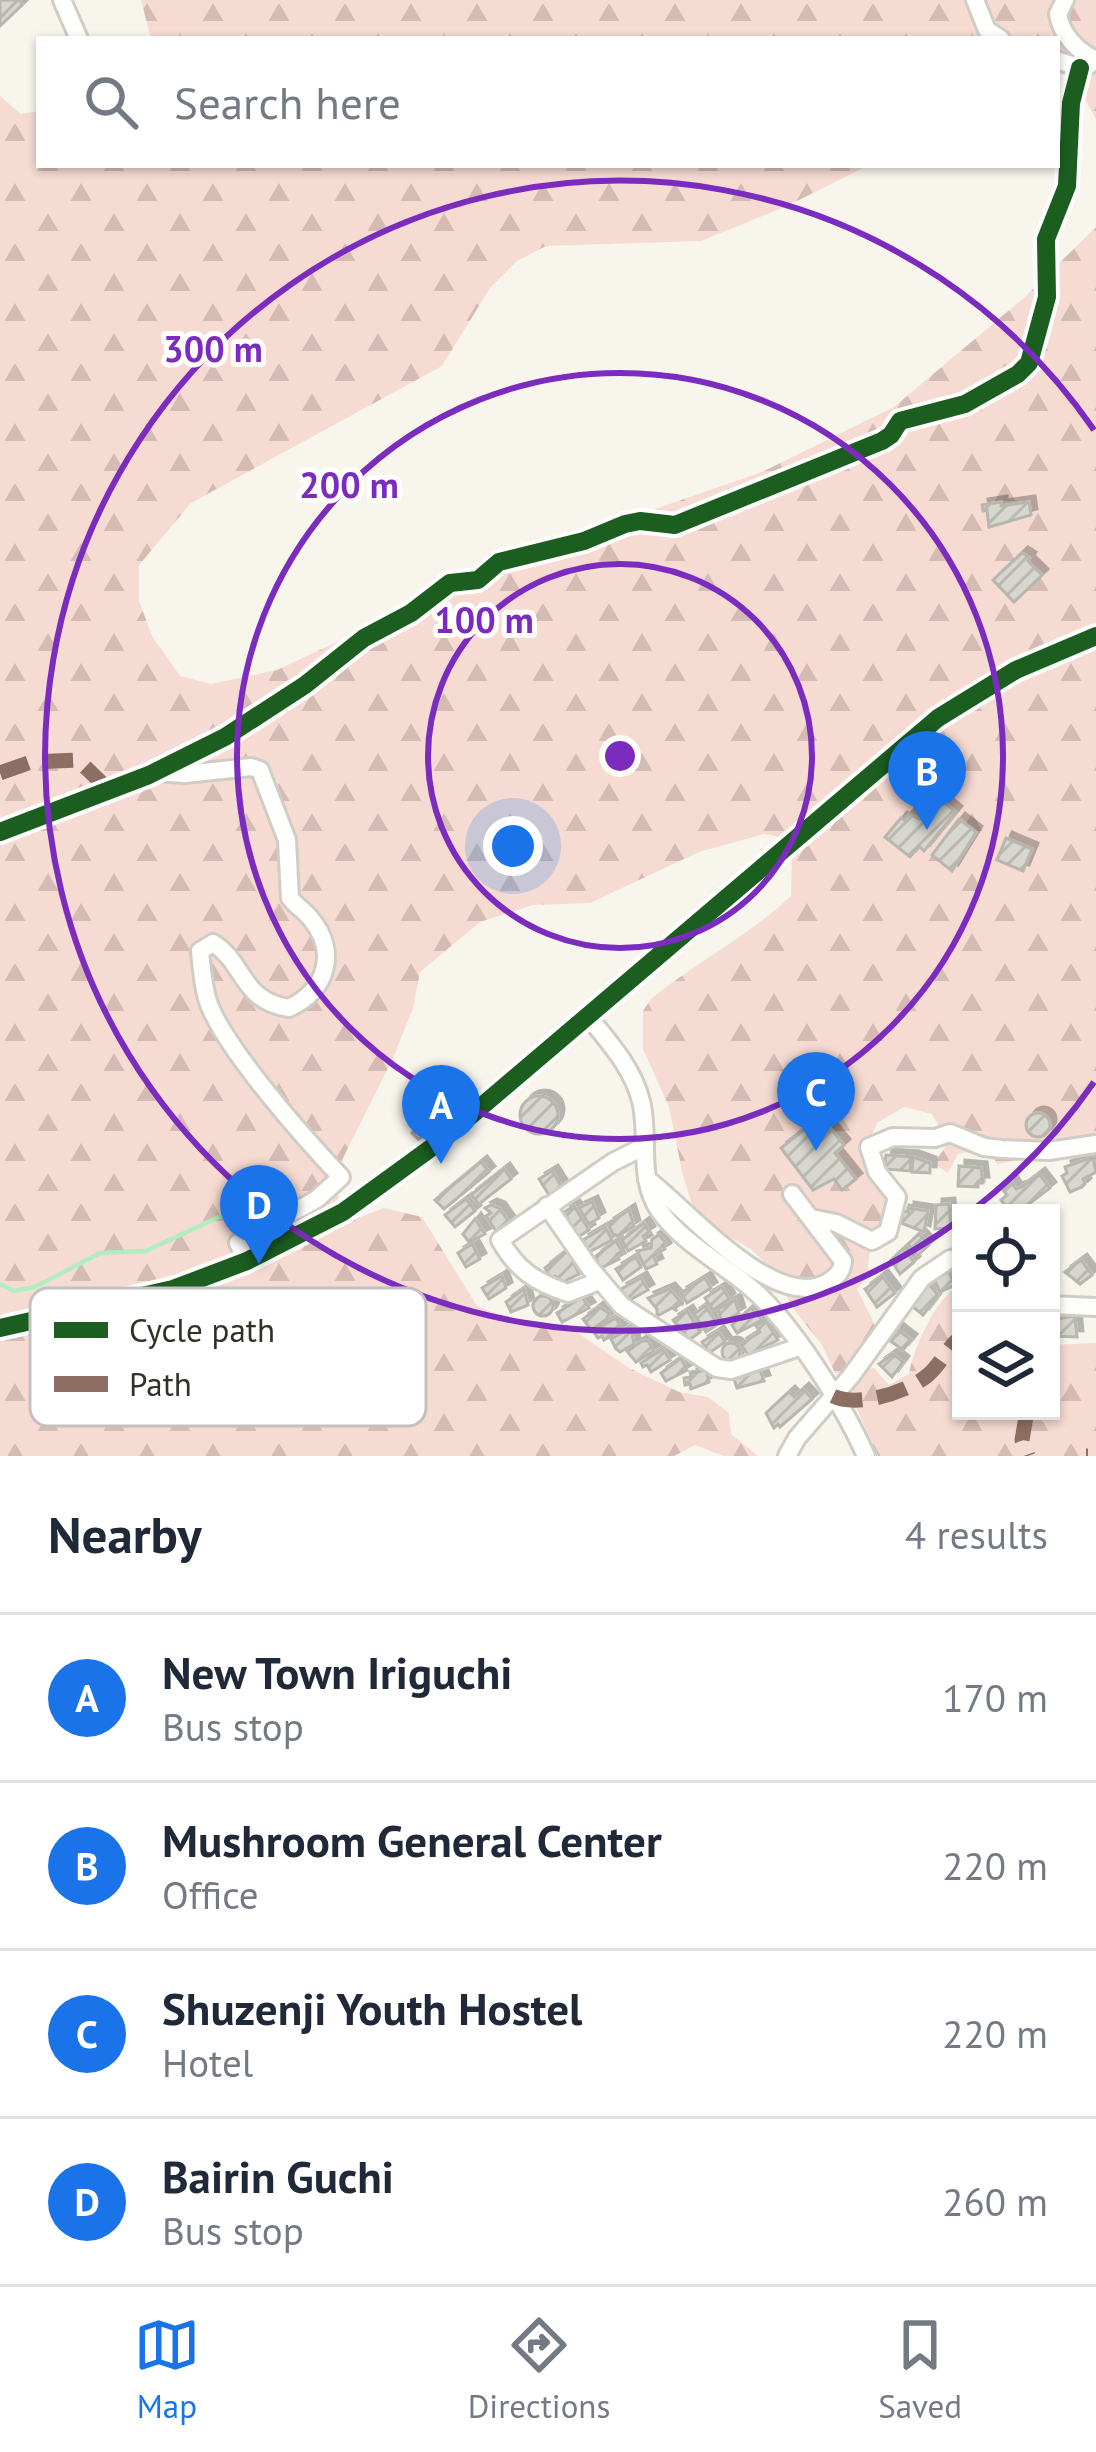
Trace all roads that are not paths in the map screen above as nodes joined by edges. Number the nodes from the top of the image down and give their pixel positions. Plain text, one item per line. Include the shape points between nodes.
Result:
1 (62, 0) edge
2 (975, 0) edge
3 (1065, 0) edge
4 (78, 36) edge
5 (996, 36) edge
6 (1060, 60) edge
7 (1091, 64) edge
8 (1096, 637) edge
9 (154, 771) junction
10 (0, 832) edge
11 (587, 1015) junction
12 (1096, 1144) edge
13 (645, 1146) junction
14 (647, 1178) junction
15 (792, 1193) dead end
16 (548, 1206) junction
17 (811, 1218) junction
18 (247, 1261) junction
19 (952, 1261) edge
20 (599, 1281) junction
21 (176, 1288) edge
22 (1095, 1304) edge
23 (1060, 1306) edge
24 (30, 1321) edge
25 (0, 1328) edge
26 (799, 1347) junction
27 (833, 1396) junction
28 (787, 1456) edge
29 (866, 1456) edge

1 - 4 street
2 - 5 street
3 - 7 street via 1058,14 1063,31
6 - 7 street
7 - 9 street via 1071,103 1066,186 1046,239 1047,297 1024,370 965,404 900,421 882,441 683,522 625,524 499,562 478,580 450,583 269,710
8 - 11 street via 1016,670 938,718
9 - 10 street
9 - 18 street via 260,770 287,840 290,898 323,937 328,958 314,991 289,1008 249,990 224,951 212,944 200,951 220,1026 341,1177 238,1243
11 - 13 street via 638,1089
11 - 18 street via 391,1179
12 - 17 street via 1033,1151 984,1147 956,1133 883,1139 869,1147 897,1197 887,1232 872,1241
13 - 14 street
13 - 16 street
14 - 17 street via 785,1287 822,1286 844,1267
14 - 26 street via 678,1232 764,1300
15 - 17 street
16 - 20 street
16 - 20 street via 500,1240 508,1254 526,1276 561,1291
18 - 21 street
19 - 27 street via 922,1278
20 - 26 street via 637,1318 716,1368
22 - 23 street
24 - 25 street
26 - 27 street
27 - 28 street
27 - 29 street

